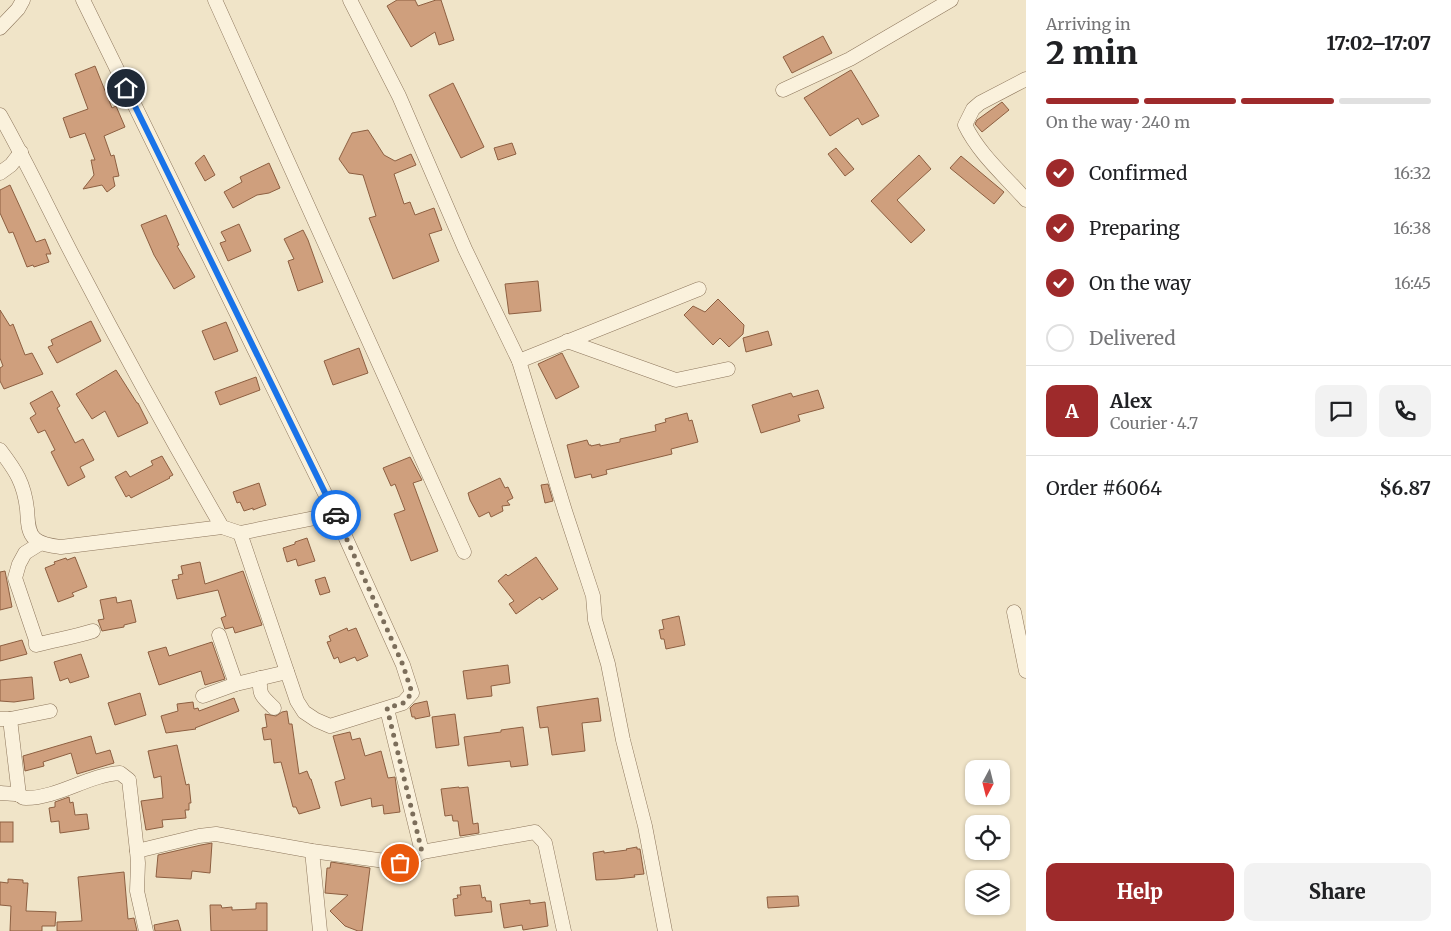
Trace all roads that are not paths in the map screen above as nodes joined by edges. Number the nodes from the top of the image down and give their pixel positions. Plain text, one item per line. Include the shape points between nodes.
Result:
1 (23, 0) edge
2 (83, 0) edge
3 (215, 0) edge
4 (350, 0) edge
5 (951, 0) edge
6 (0, 28) edge
7 (1026, 79) edge
8 (783, 90) dead end
9 (0, 115) edge
10 (21, 152) junction
11 (0, 173) edge
12 (1026, 200) edge
13 (700, 289) dead end
14 (567, 341) junction
15 (519, 361) junction
16 (728, 369) dead end
17 (0, 450) edge
18 (335, 514) junction
19 (222, 527) junction
20 (240, 533) junction
21 (41, 544) junction
22 (464, 552) dead end
23 (1014, 612) dead end
24 (93, 631) dead end
25 (219, 635) dead end
26 (1026, 671) edge
27 (287, 672) junction
28 (260, 678) junction
29 (236, 684) junction
30 (203, 696) dead end
31 (274, 708) dead end
32 (387, 708) junction
33 (50, 711) dead end
34 (5, 719) edge
35 (0, 793) edge
36 (19, 795) junction
37 (137, 851) junction
38 (312, 851) junction
39 (422, 852) junction
40 (146, 931) edge
41 (320, 931) edge
42 (564, 931) edge
43 (665, 931) edge

1 - 6 street
2 - 18 street
3 - 22 street
4 - 15 street via 399,96 465,249
5 - 8 street via 850,59
7 - 12 street via 980,103 965,124 970,136
9 - 10 street
10 - 11 street
10 - 19 street via 174,445
13 - 14 street
14 - 15 street
14 - 16 street via 676,380
15 - 43 street via 593,596 595,620 645,826
17 - 21 street via 20,480 29,529
18 - 20 street
18 - 32 street via 403,665 412,693 403,703
19 - 20 street
19 - 21 street via 61,547
20 - 27 street
21 - 24 street via 25,553 15,578 36,646
23 - 26 street
25 - 29 street
27 - 28 street
27 - 32 street via 304,712 330,726
28 - 29 street
28 - 31 street via 260,691
29 - 30 street
32 - 39 street
33 - 34 street
34 - 36 street
35 - 36 street
36 - 37 street via 37,797 120,773 129,780
37 - 38 street via 216,834
37 - 40 street via 137,890
38 - 39 street via 400,863
38 - 41 street
39 - 42 street via 535,832 544,843

